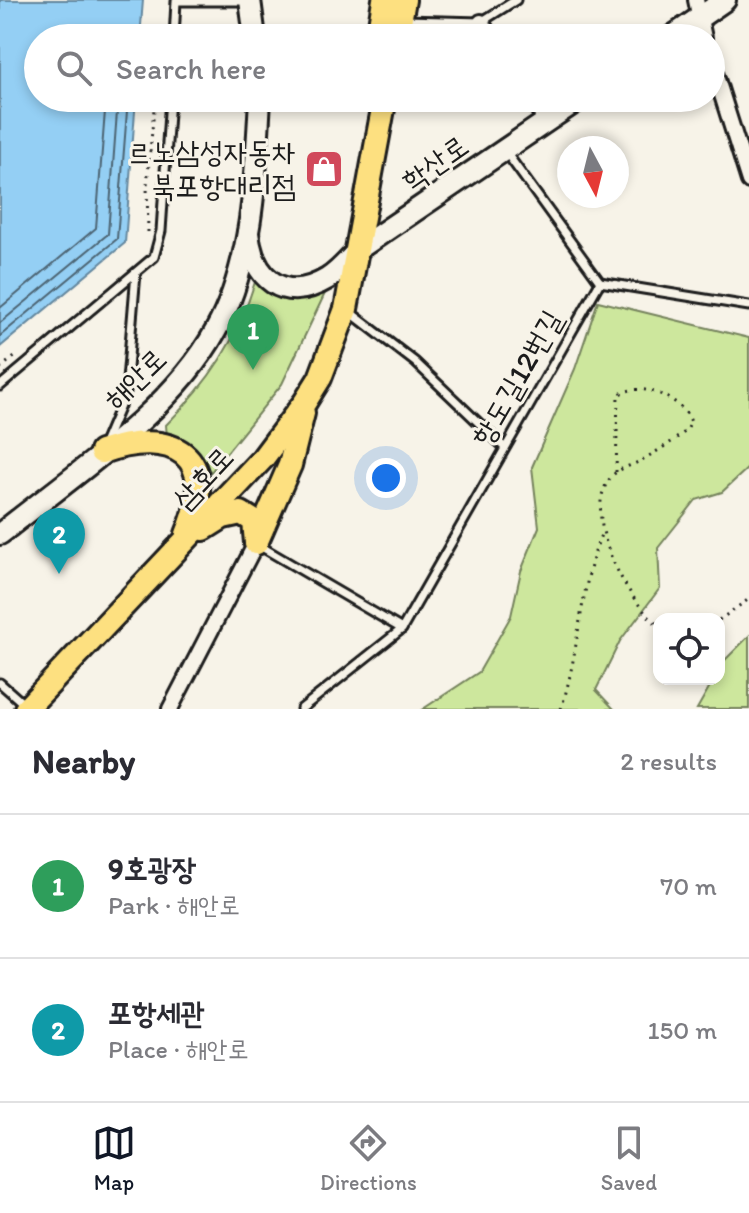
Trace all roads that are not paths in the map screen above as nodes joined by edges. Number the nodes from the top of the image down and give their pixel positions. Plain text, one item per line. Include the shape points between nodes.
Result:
1 (384, 0) edge
2 (516, 0) edge
3 (725, 0) edge
4 (250, 1) edge
5 (401, 19) edge
6 (699, 19) edge
7 (481, 22) joint
8 (175, 24) edge
9 (253, 24) edge
10 (380, 24) edge
11 (725, 105) edge
12 (169, 112) edge
13 (259, 112) edge
14 (368, 112) edge
15 (383, 112) edge
16 (540, 112) edge
17 (560, 112) edge
18 (546, 121) junction
19 (505, 151) junction
20 (749, 181) edge
21 (247, 222) junction
22 (360, 248) junction
23 (136, 273) junction
24 (600, 282) junction
25 (749, 306) edge
26 (346, 309) junction
27 (0, 386) edge
28 (305, 402) junction
29 (504, 447) junction
30 (101, 452) junction
31 (0, 534) edge
32 (183, 543) junction
33 (256, 543) junction
34 (402, 629) junction
35 (0, 683) edge
36 (28, 708) edge
37 (171, 709) edge
38 (301, 709) edge

1 - 10 main road
2 - 7 lane
3 - 6 street
4 - 8 lane via 176,1
4 - 9 street
5 - 7 lane
11 - 20 street
12 - 23 lane via 161,231 154,257
13 - 21 street
14 - 22 main road, 삼호로 via 355,217
15 - 22 main road, 삼호로
16 - 18 street
17 - 18 street, 학산로
18 - 19 street, 학산로
19 - 22 street, 학산로
19 - 24 lane
21 - 22 street, 학산로 via 257,267 273,284 286,288 303,288 330,277
21 - 30 street, 해안로 via 233,288 206,346 176,385
22 - 26 main road, 삼호로
23 - 27 lane
23 - 30 lane via 126,392
24 - 25 lane
24 - 29 lane, 항도길12번길
26 - 28 main road, 삼호로
26 - 29 lane via 415,362
28 - 32 main road, 삼호로 via 263,458
28 - 33 main road via 290,465
29 - 34 lane, 항도길12번길
30 - 31 street, 해안로
30 - 32 main road via 129,442 151,442 189,457 199,493
32 - 33 main road via 223,517 241,513 254,521
32 - 36 main road, 삼호로
33 - 34 lane
33 - 37 street
34 - 38 lane
35 - 36 lane

